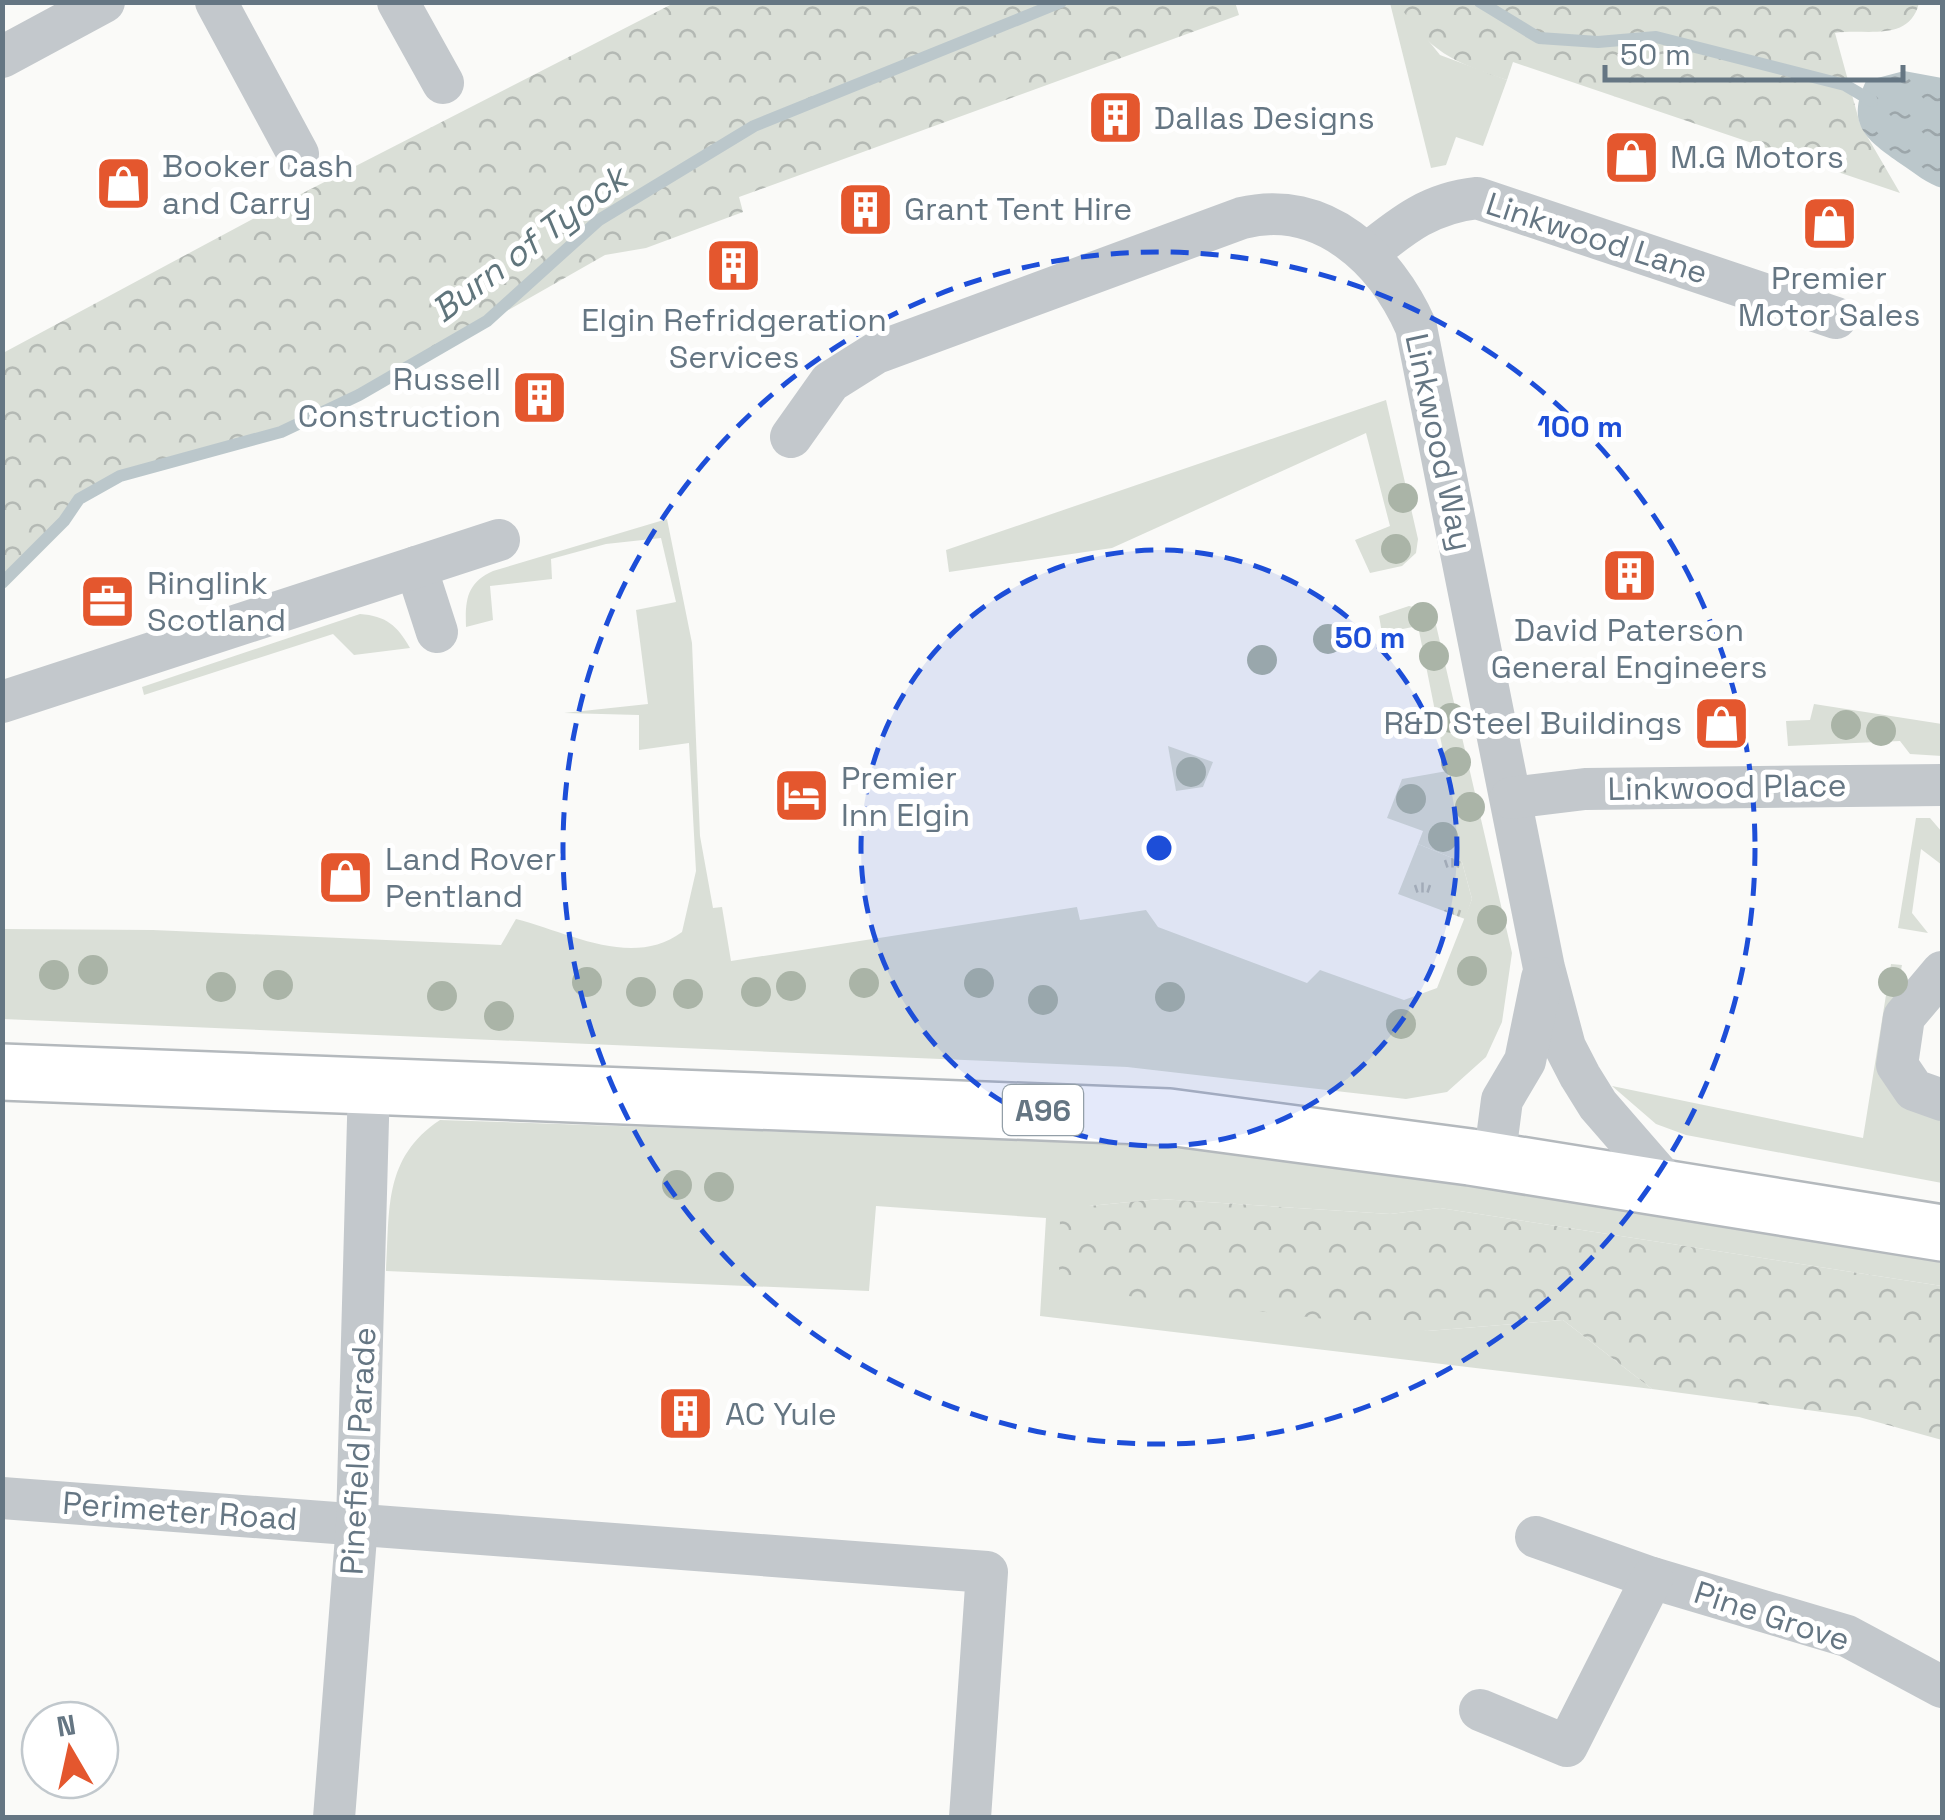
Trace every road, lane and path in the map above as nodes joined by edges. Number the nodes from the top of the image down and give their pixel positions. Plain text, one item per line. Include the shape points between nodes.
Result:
1 (104, 2) edge
2 (216, 2) edge
3 (398, 2) edge
4 (2, 56) edge
5 (443, 83) dead end
6 (298, 154) dead end
7 (1368, 254) junction
8 (1836, 318) dead end
9 (791, 437) dead end
10 (499, 540) dead end
11 (416, 567) junction
12 (437, 632) dead end
13 (2, 702) edge
14 (1942, 784) edge
15 (1511, 798) junction
16 (1544, 968) junction
17 (1942, 972) edge
18 (3, 1073) edge
19 (369, 1083) junction
20 (1942, 1100) edge
21 (1494, 1161) junction
22 (1671, 1188) junction
23 (1942, 1233) edge
24 (2, 1498) edge
25 (357, 1524) junction
26 (1536, 1537) dead end
27 (1652, 1578) junction
28 (1942, 1686) edge
29 (1480, 1710) dead end
30 (334, 1818) edge
31 (970, 1818) edge

1 - 4 street
2 - 6 street
3 - 5 street
7 - 8 street, Linkwood Lane via 1413,217 1476,198
7 - 9 street, Linkwood Way via 1303,217 1242,218 876,353 830,382
7 - 15 street, Linkwood Way via 1401,293 1416,327
10 - 11 street
11 - 12 street
11 - 13 street
14 - 15 street, Linkwood Place via 1584,789
15 - 16 street, Linkwood Way
16 - 21 street via 1524,1061 1502,1100
16 - 22 street, Linkwood Way via 1565,1047 1580,1076
17 - 20 street via 1904,1018 1897,1066 1914,1090
18 - 19 highway, A96
19 - 21 highway, A96 via 1169,1117
19 - 25 street, Pinefield Parade
21 - 22 highway, A96
22 - 23 highway, A96
24 - 25 street, Perimeter Road
25 - 30 street, Pinefield Parade
25 - 31 street, Perimeter Road via 987,1572
26 - 27 street, Pine Grove
27 - 28 street, Pine Grove via 1847,1636
27 - 29 street, Pine Grove via 1567,1746

